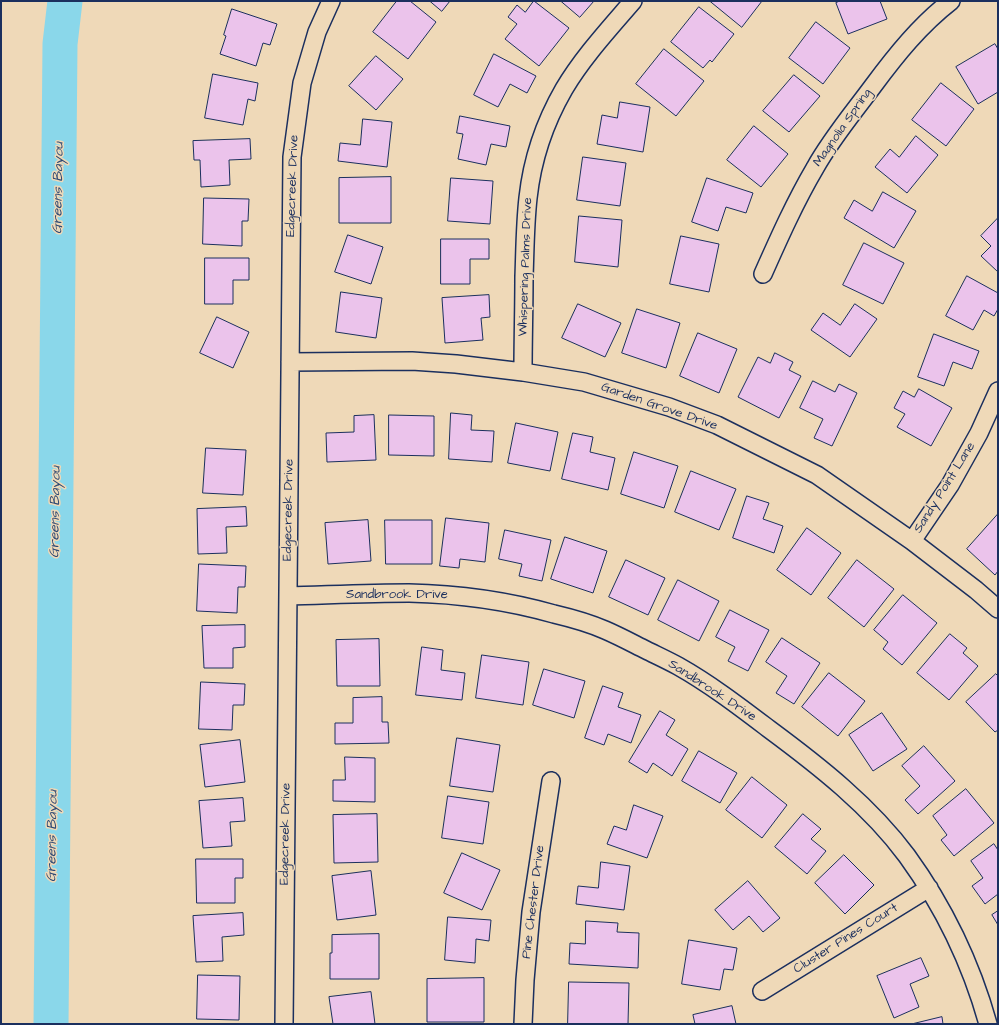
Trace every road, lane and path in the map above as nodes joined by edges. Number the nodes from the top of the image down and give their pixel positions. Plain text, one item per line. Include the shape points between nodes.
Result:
1 (330, 1) edge
2 (633, 1) edge
3 (951, 1) edge
4 (763, 274) dead end
5 (290, 362) junction
6 (523, 372) junction
7 (998, 391) edge
8 (912, 541) junction
9 (288, 596) junction
10 (998, 609) edge
11 (551, 781) dead end
12 (929, 888) junction
13 (762, 991) dead end
14 (284, 1024) edge
15 (523, 1024) edge
16 (988, 1024) edge

1 - 5 street, Edgecreek Drive via 316,32 302,83 292,157
2 - 6 street, Whispering Palms Drive via 580,65 564,90 541,142 533,170 525,224
3 - 4 street, Magnolia Spring via 924,24 845,123 802,191
5 - 6 street, Garden Grove Drive via 412,361
5 - 9 street, Edgecreek Drive
6 - 8 street, Garden Grove Drive via 584,382 669,407 717,426 817,476
7 - 8 street, Sandy Point Lane via 979,433 950,485
8 - 10 street, Garden Grove Drive
9 - 12 street, Sandbrook Drive via 410,593 455,596 503,602 554,613 604,629 677,665 790,744 872,816 905,854
9 - 14 street, Edgecreek Drive
11 - 15 street, Pine Chester Drive via 531,912
12 - 13 street, Cluster Pines Court
12 - 16 street, Sandbrook Drive via 963,952 982,1000

